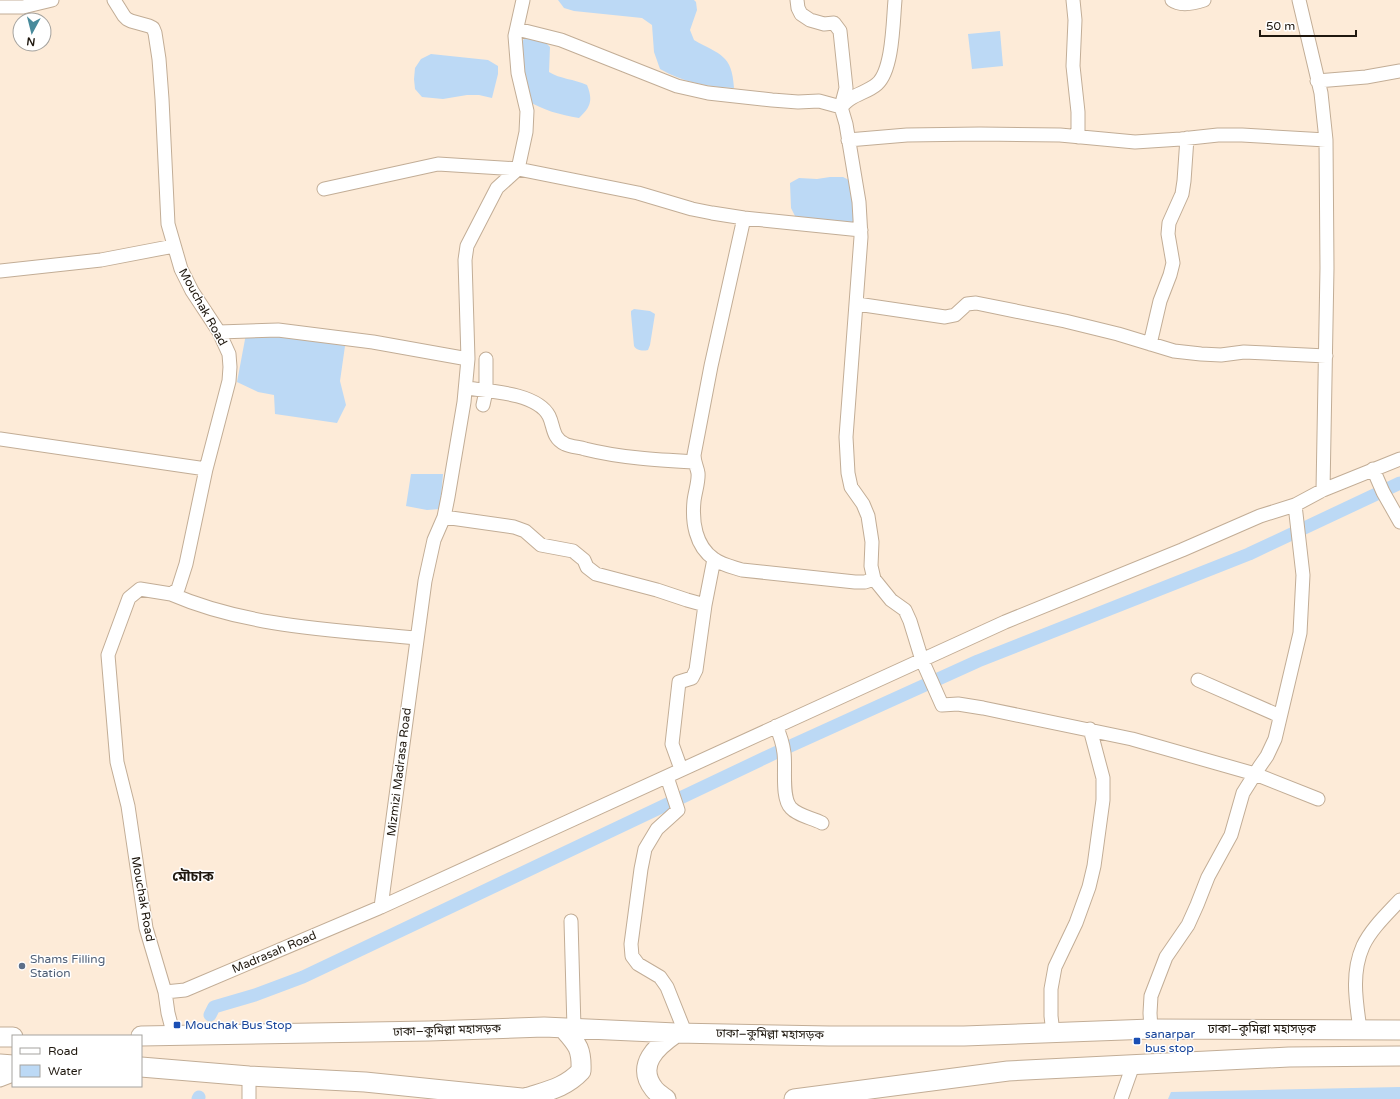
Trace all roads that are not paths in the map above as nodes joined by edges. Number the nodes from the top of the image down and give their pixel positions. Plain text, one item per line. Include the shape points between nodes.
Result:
1 (52, 0) edge
2 (114, 0) edge
3 (523, 0) edge
4 (797, 0) edge
5 (895, 0) edge
6 (1073, 0) edge
7 (1172, 0) edge
8 (1204, 0) edge
9 (1299, 0) edge
10 (0, 7) edge
11 (517, 28) junction
12 (1400, 71) edge
13 (1318, 81) junction
14 (841, 107) junction
15 (1078, 137) junction
16 (1186, 138) junction
17 (848, 140) junction
18 (1326, 140) junction
19 (518, 169) junction
20 (324, 188) dead end
21 (744, 218) junction
22 (861, 230) junction
23 (174, 246) junction
24 (0, 271) edge
25 (857, 304) junction
26 (219, 332) junction
27 (1150, 344) junction
28 (1326, 356) junction
29 (468, 359) junction
30 (486, 359) dead end
31 (466, 388) junction
32 (486, 391) junction
33 (483, 405) dead end
34 (0, 439) edge
35 (1400, 459) edge
36 (694, 462) junction
37 (206, 469) junction
38 (1373, 469) junction
39 (1323, 490) junction
40 (1295, 505) junction
41 (444, 517) junction
42 (1400, 522) edge
43 (714, 559) junction
44 (874, 579) junction
45 (170, 594) junction
46 (705, 605) junction
47 (416, 638) junction
48 (924, 665) junction
49 (1198, 680) dead end
50 (1280, 716) junction
51 (1090, 729) junction
52 (779, 732) junction
53 (681, 769) junction
54 (1255, 774) junction
55 (667, 777) junction
56 (1318, 799) dead end
57 (822, 823) dead end
58 (1400, 900) edge
59 (381, 907) junction
60 (571, 921) dead end
61 (165, 992) junction
62 (568, 1028) junction
63 (1151, 1029) junction
64 (1360, 1029) junction
65 (1400, 1030) edge
66 (681, 1033) junction
67 (1053, 1033) junction
68 (0, 1036) edge
69 (12, 1036) edge
70 (142, 1036) edge
71 (174, 1036) junction
72 (1400, 1056) edge
73 (0, 1064) edge
74 (12, 1065) edge
75 (1133, 1065) junction
76 (142, 1067) edge
77 (12, 1075) edge
78 (249, 1076) junction
79 (0, 1080) edge
80 (249, 1099) edge
81 (528, 1099) edge
82 (666, 1099) edge
83 (794, 1099) edge
84 (1121, 1099) edge

1 - 10 street via 23,7
2 - 23 street, Mouchak Road via 127,19 153,28 155,33 162,99 168,224
3 - 11 street
4 - 14 street via 801,14 824,24 834,23 840,31 846,88
5 - 14 street via 885,73 878,84 850,99
6 - 15 street via 1073,66
7 - 8 street via 1185,3
9 - 13 street
11 - 14 street via 561,40 677,86 772,100 819,101
11 - 19 street via 515,36 518,73 527,111 526,132
12 - 13 street
13 - 18 street
14 - 17 street
15 - 16 street via 1135,142
15 - 17 street via 980,134 907,135
16 - 18 street via 1242,135
16 - 27 street via 1182,194 1169,223 1168,234 1173,263 1160,301
17 - 22 street via 859,202
18 - 28 street
19 - 20 street via 438,164
19 - 21 street
19 - 29 street, Mizmizi Madrasa Road via 497,188 467,246 465,260
21 - 22 street
21 - 36 street via 711,366
22 - 25 street
23 - 24 street via 100,260
23 - 26 street, Mouchak Road via 181,269 192,291
25 - 27 street via 945,317 955,315 967,304 976,303 1065,321
25 - 44 street via 846,457 851,487 863,504 870,523 871,566
26 - 29 street via 278,330 373,342
26 - 37 street, Mouchak Road via 229,354 229,380
27 - 28 street via 1174,351 1201,354 1244,352
28 - 39 street
29 - 31 street, Mizmizi Madrasa Road
30 - 32 street
31 - 32 street
31 - 41 street, Mizmizi Madrasa Road
32 - 33 street
32 - 36 street via 528,399 542,407 549,416 555,436 564,444 618,455
34 - 37 street
35 - 38 street, Madrasah Road
36 - 43 street via 698,473 694,502 696,532 703,548
37 - 45 street, Mouchak Road via 186,564 178,589
38 - 39 street, Madrasah Road
38 - 42 street
39 - 40 street, Madrasah Road
40 - 48 street, Madrasah Road via 1260,516 1005,622
40 - 50 street via 1303,596 1300,633
41 - 46 street via 514,527 525,531 541,545 573,551 596,574
41 - 47 street, Mizmizi Madrasa Road via 434,540
43 - 44 street via 742,570 855,582
43 - 46 street
44 - 48 street via 891,600 905,610
45 - 47 street via 218,611 296,626
45 - 61 street, Mouchak Road via 140,589 129,598 108,655 117,762 128,806 146,928
46 - 53 street via 696,670 692,678 679,682 672,744
47 - 59 street, Mizmizi Madrasa Road
48 - 51 street via 942,705 958,704
48 - 52 street, Madrasah Road
49 - 50 street
50 - 54 street via 1275,739
51 - 54 street
51 - 67 street via 1103,778 1102,808 1089,887 1076,923 1055,967 1051,989
52 - 53 street, Madrasah Road
52 - 57 street via 784,752 787,802 792,809
53 - 55 street, Madrasah Road
54 - 56 street
54 - 63 street via 1244,793 1231,835 1208,877 1188,925 1166,956 1151,996
55 - 59 street, Madrasah Road
55 - 66 street via 678,810 656,829 645,849 631,944 632,956 638,964 660,977 667,987
58 - 64 street via 1363,946 1356,969 1355,994
59 - 61 street, Madrasah Road via 185,990
60 - 62 street
61 - 71 street, Mouchak Road
62 - 66 highway, ঢাকা–কুমিল্লা মহাসড়ক
62 - 71 highway, ঢাকা–কুমিল্লা মহাসড়ক
62 - 81 highway via 582,1058 581,1071 573,1080
63 - 64 highway, ঢাকা–কুমিল্লা মহাসড়ক
63 - 67 highway, ঢাকা–কুমিল্লা মহাসড়ক
64 - 65 highway, ঢাকা–কুমিল্লা মহাসড়ক
66 - 67 highway, ঢাকা–কুমিল্লা মহাসড়ক via 829,1036
66 - 82 highway via 662,1043 650,1058 647,1068 647,1078 654,1090
68 - 69 highway
70 - 71 highway, ঢাকা–কুমিল্লা মহাসড়ক
72 - 75 highway via 1289,1057
73 - 74 highway
75 - 83 highway via 1008,1071
75 - 84 street
76 - 78 highway
77 - 79 street
78 - 80 street
78 - 81 highway via 365,1082

